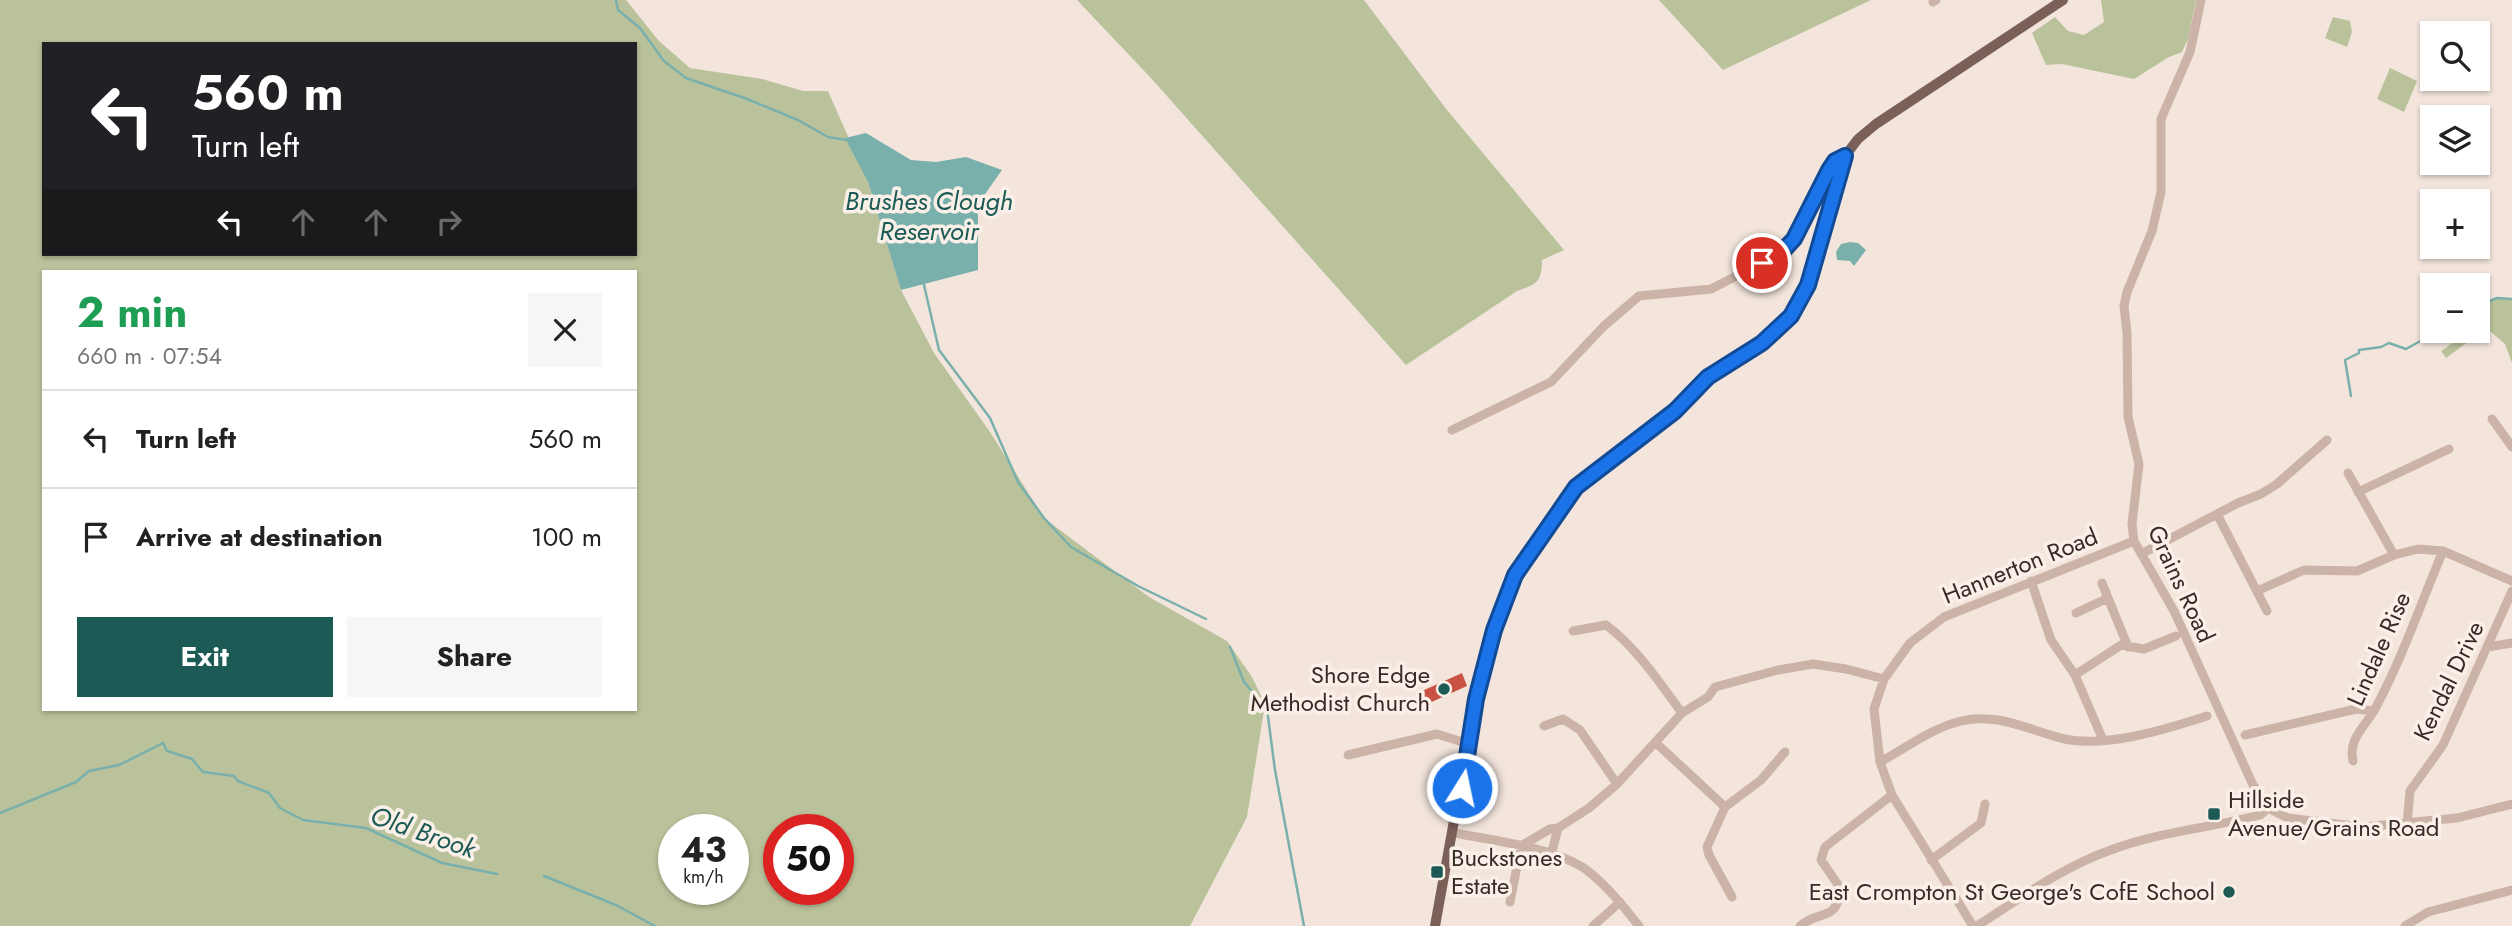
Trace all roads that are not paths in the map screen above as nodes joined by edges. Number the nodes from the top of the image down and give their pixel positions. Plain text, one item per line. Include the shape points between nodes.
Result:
1 (2063, 0) edge
2 (2201, 0) edge
3 (1845, 156) junction
4 (2493, 419) dead end
5 (1452, 429) dead end
6 (2328, 440) dead end
7 (2512, 447) edge
8 (2449, 449) dead end
9 (2348, 473) dead end
10 (2358, 492) junction
11 (2218, 516) junction
12 (2134, 541) junction
13 (2443, 551) junction
14 (2141, 554) junction
15 (2394, 555) junction
16 (2031, 581) junction
17 (2512, 581) edge
18 (2102, 583) dead end
19 (2257, 591) junction
20 (2512, 592) edge
21 (2108, 598) junction
22 (2267, 611) dead end
23 (2076, 613) dead end
24 (1573, 631) dead end
25 (2176, 636) dead end
26 (2512, 643) edge
27 (2128, 647) junction
28 (2488, 647) junction
29 (2075, 675) junction
30 (1884, 679) junction
31 (2374, 711) junction
32 (1682, 713) junction
33 (2207, 716) dead end
34 (1544, 726) dead end
35 (2245, 735) dead end
36 (2103, 740) junction
37 (1655, 741) junction
38 (1469, 744) junction
39 (1785, 752) dead end
40 (1348, 755) dead end
41 (2353, 761) dead end
42 (1880, 762) junction
43 (1617, 784) junction
44 (1892, 794) junction
45 (1985, 804) dead end
46 (2512, 804) edge
47 (1725, 807) junction
48 (2268, 808) junction
49 (2407, 824) junction
50 (1558, 828) junction
51 (1454, 833) junction
52 (1521, 846) junction
53 (1551, 855) junction
54 (1931, 860) junction
55 (2512, 890) edge
56 (1732, 897) dead end
57 (1510, 902) dead end
58 (1620, 902) junction
59 (1435, 926) edge
60 (1593, 926) edge
61 (1639, 926) edge
62 (1800, 926) edge
63 (1975, 926) edge
64 (2405, 926) edge

1 - 3 main road via 1875,124
2 - 12 street, Grains Road via 2190,52 2161,119 2161,192 2124,306 2128,417 2139,464 2132,507
3 - 5 street via 1835,161 1794,239 1781,253 1710,289 1639,296 1551,382
3 - 38 main road via 1808,285 1791,316 1762,343 1708,377 1675,411 1576,487 1515,575 1492,639
4 - 7 street
6 - 11 street via 2277,484
8 - 10 street
9 - 10 street
10 - 15 street
11 - 14 street
11 - 19 street
12 - 14 street, Grains Road
12 - 16 street, Hannerton Road
13 - 15 street via 2418,549
13 - 17 street
13 - 31 street, Lindale Rise
14 - 48 street, Grains Road via 2174,611 2253,785
15 - 19 street via 2357,571 2304,570
16 - 29 street via 2051,640
16 - 30 street, Hannerton Road via 1944,617 1910,643
18 - 21 street
19 - 22 street
20 - 28 street, Kendal Drive
21 - 23 street
21 - 27 street
24 - 32 street via 1606,625 1648,667
25 - 27 street via 2144,649
26 - 28 street
27 - 29 street via 2121,645
28 - 49 street, Kendal Drive via 2443,745 2410,791
29 - 36 street
30 - 32 street via 1813,664 1715,687 1708,697
30 - 42 street, Hannerton Road via 1874,709
31 - 35 street via 2356,709
31 - 41 street, Lindale Rise via 2353,741
32 - 37 street
33 - 36 street
34 - 43 street via 1563,719 1580,730
36 - 42 street via 2067,740 2003,719 1964,720 1940,727
37 - 43 street
37 - 47 street
38 - 40 street via 1437,734
38 - 51 main road
39 - 47 street via 1761,780
42 - 44 street, Hannerton Road
43 - 50 street
44 - 54 street, Hannerton Road
44 - 62 street via 1825,846 1821,860 1841,889 1838,905 1825,917
45 - 54 street via 1981,823
46 - 49 street
47 - 56 street via 1707,847
48 - 49 street via 2288,818 2326,823 2362,827
48 - 63 street via 2260,815 2151,837 2107,851
50 - 52 street
50 - 53 street
51 - 52 street
51 - 59 main road
52 - 53 street
52 - 57 street
53 - 58 street via 1586,870
54 - 63 street, Hannerton Road
55 - 64 street via 2428,912
58 - 60 street
58 - 61 street

